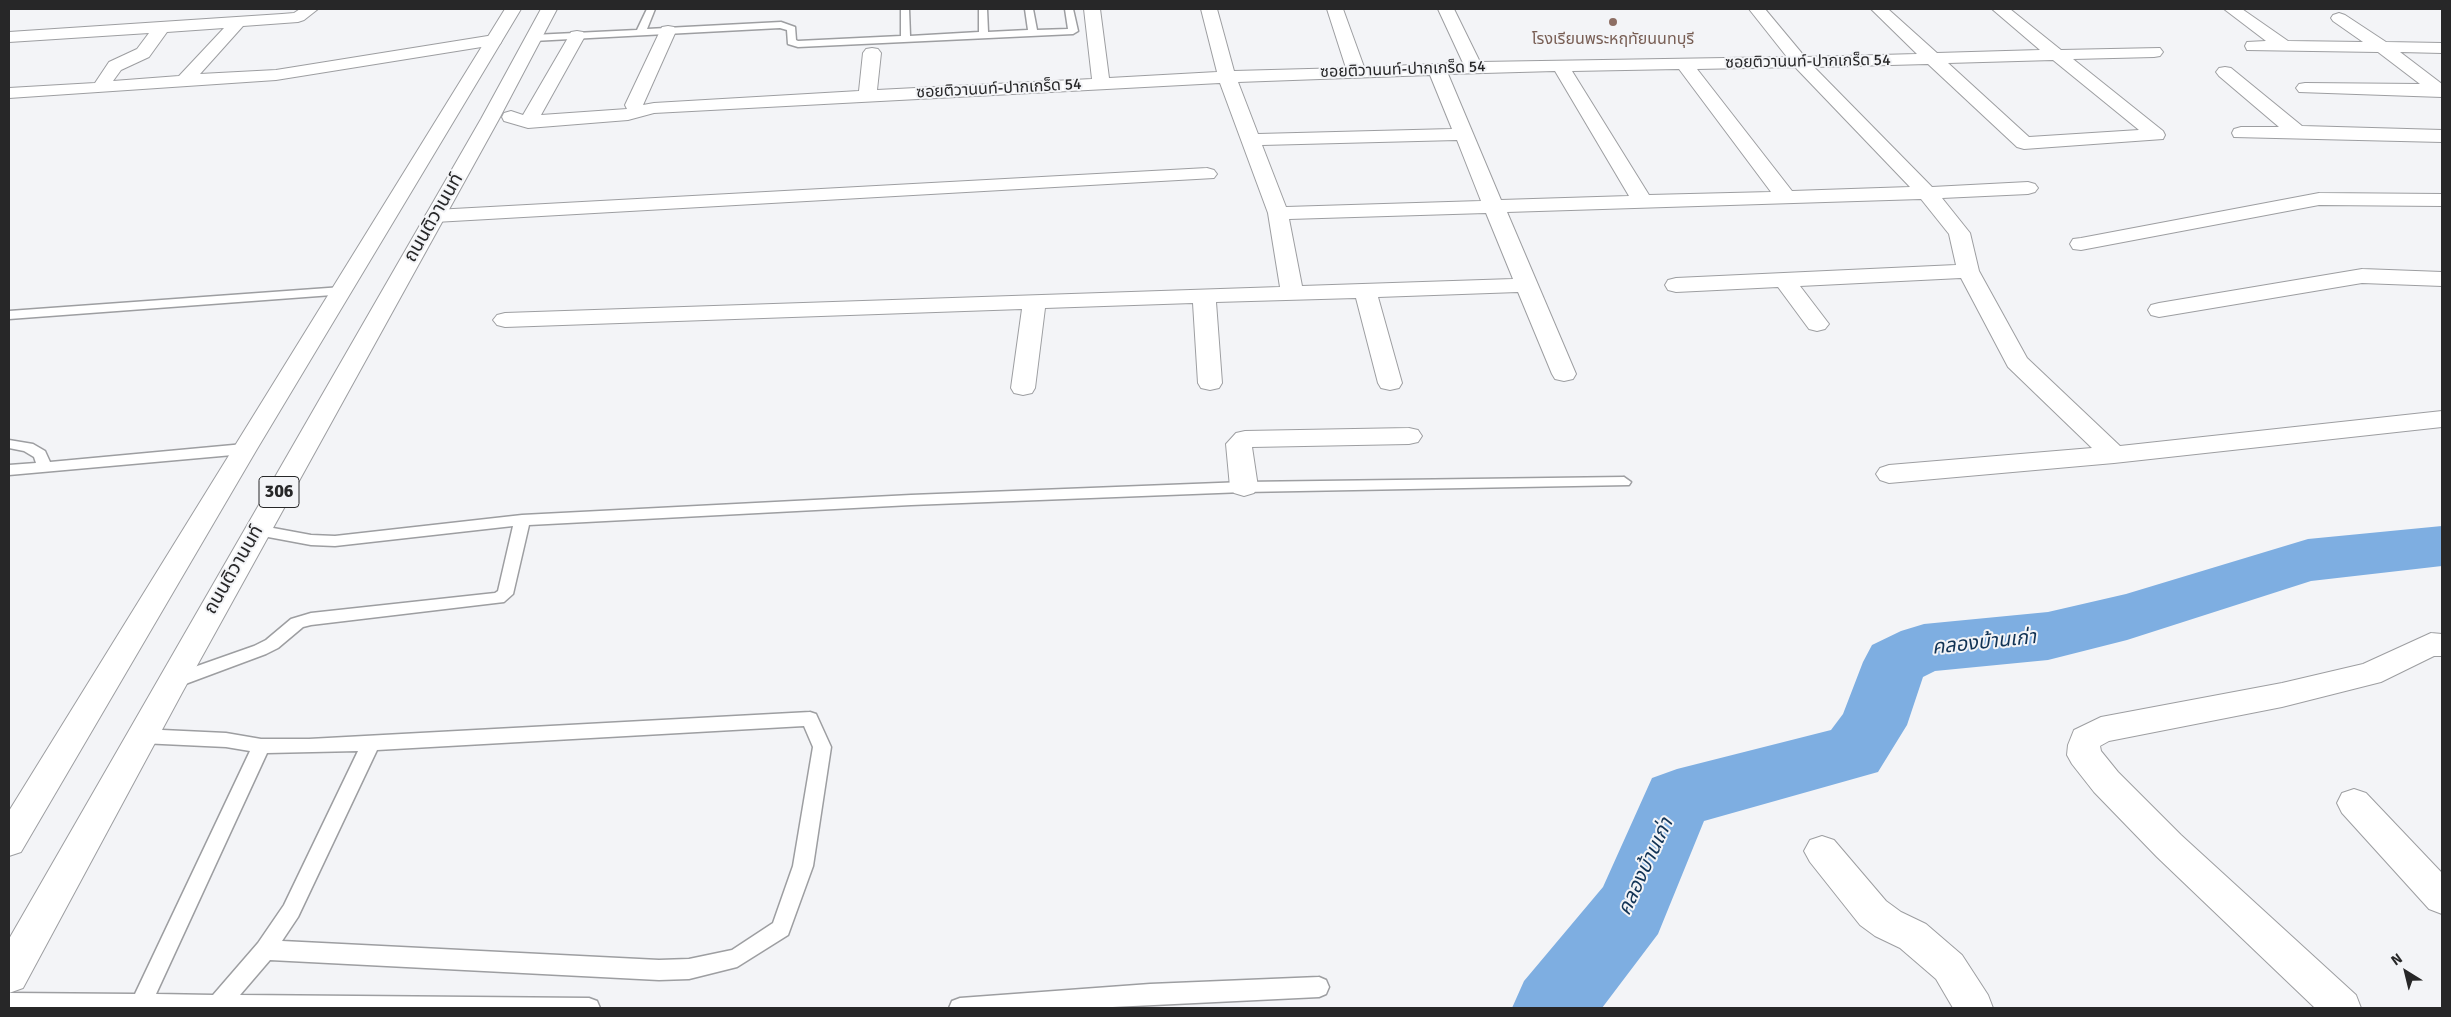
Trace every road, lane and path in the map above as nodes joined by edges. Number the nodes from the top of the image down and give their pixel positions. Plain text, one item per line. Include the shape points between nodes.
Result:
1 (310, 9) edge
2 (513, 9) edge
3 (549, 9) edge
4 (651, 9) edge
5 (905, 9) edge
6 (983, 9) edge
7 (1029, 9) edge
8 (1070, 9) edge
9 (1092, 9) edge
10 (1209, 9) edge
11 (1335, 9) edge
12 (1446, 9) edge
13 (1757, 9) edge
14 (1879, 9) edge
15 (2000, 9) edge
16 (2232, 9) edge
17 (2339, 18) dead end
18 (238, 22) junction
19 (162, 28) junction
20 (668, 31) junction
21 (640, 32) junction
22 (1032, 33) junction
23 (984, 35) junction
24 (29, 36) junction
25 (577, 36) junction
26 (9, 37) edge
27 (533, 38) junction
28 (906, 39) junction
29 (2253, 46) dead end
30 (2284, 46) junction
31 (2382, 47) junction
32 (2442, 48) edge
33 (488, 49) junction
34 (2154, 52) dead end
35 (872, 53) dead end
36 (9, 54) edge
37 (2059, 55) junction
38 (1932, 59) junction
39 (1800, 62) junction
40 (1684, 64) junction
41 (1474, 67) junction
42 (1561, 67) junction
43 (1437, 70) junction
44 (1357, 72) junction
45 (2225, 72) dead end
46 (1227, 76) junction
47 (185, 80) junction
48 (1101, 83) junction
49 (102, 88) junction
50 (2305, 88) dead end
51 (2441, 91) edge
52 (9, 93) edge
53 (868, 96) junction
54 (634, 105) junction
55 (654, 108) junction
56 (516, 118) junction
57 (2297, 132) junction
58 (1465, 134) junction
59 (2241, 134) dead end
60 (2442, 136) edge
61 (1250, 140) junction
62 (1207, 174) dead end
63 (2028, 188) dead end
64 (1927, 193) junction
65 (1785, 196) junction
66 (2442, 200) edge
67 (1642, 201) junction
68 (1494, 206) junction
69 (1278, 213) junction
70 (434, 216) junction
71 (2081, 244) dead end
72 (1968, 271) junction
73 (2442, 279) edge
74 (1784, 280) junction
75 (1527, 284) junction
76 (1676, 286) dead end
77 (394, 287) junction
78 (1365, 290) junction
79 (342, 291) junction
80 (1292, 292) junction
81 (1204, 295) junction
82 (1035, 301) junction
83 (2160, 310) dead end
84 (9, 315) edge
85 (505, 320) dead end
86 (1817, 324) dead end
87 (1564, 374) dead end
88 (1210, 383) dead end
89 (1390, 383) dead end
90 (1023, 388) dead end
91 (2442, 419) edge
92 (1409, 436) dead end
93 (9, 444) edge
94 (244, 449) junction
95 (2114, 455) junction
96 (45, 467) junction
97 (9, 470) edge
98 (1889, 474) dead end
99 (1624, 482) dead end
100 (1244, 487) junction
101 (522, 520) junction
102 (257, 530) junction
103 (2442, 644) edge
104 (171, 682) junction
105 (141, 736) junction
106 (371, 743) junction
107 (261, 746) junction
108 (2354, 803) dead end
109 (9, 841) edge
110 (1822, 851) dead end
111 (2442, 898) edge
112 (265, 950) junction
113 (9, 976) edge
114 (1319, 987) dead end
115 (1150, 1001) edge
116 (9, 1003) edge
117 (218, 1005) junction
118 (140, 1006) junction
119 (589, 1008) edge
120 (960, 1008) edge
121 (1974, 1008) edge
122 (2342, 1008) edge

1 - 18 street via 298,17
2 - 33 street, 306
3 - 27 street, ถนนติวานนท์ / 306
4 - 21 lane
5 - 28 lane
6 - 23 lane
7 - 22 lane
8 - 22 lane via 1074,31
9 - 48 street
10 - 46 street
11 - 44 street
12 - 41 street
13 - 39 street
14 - 38 street
15 - 37 street
16 - 30 street
17 - 31 street
18 - 19 street
18 - 47 street
19 - 24 street
19 - 49 street via 143,53 143,64 134,75
20 - 21 lane
20 - 28 lane via 781,25 792,28 791,42 798,44
20 - 54 street
21 - 25 lane
22 - 23 lane
23 - 28 lane
24 - 26 street
24 - 36 street
25 - 27 lane
25 - 56 street
27 - 56 street, ถนนติวานนท์ / 306
29 - 30 street
30 - 31 street
31 - 32 street
31 - 51 street
33 - 47 street via 450,60 318,78 269,82 240,77
33 - 79 street, 306
34 - 37 street, ซอยติวานนท์-ปากเกร็ด 54
35 - 53 street
37 - 38 street, ซอยติวานนท์-ปากเกร็ด 54
37 - 38 street via 2156,135 2024,143
38 - 39 street, ซอยติวานนท์-ปากเกร็ด 54
39 - 40 street, ซอยติวานนท์-ปากเกร็ด 54
39 - 64 street
40 - 42 street, ซอยติวานนท์-ปากเกร็ด 54
40 - 65 street
41 - 42 street, ซอยติวานนท์-ปากเกร็ด 54
41 - 43 street, ซอยติวานนท์-ปากเกร็ด 54
42 - 67 street
43 - 44 street, ซอยติวานนท์-ปากเกร็ด 54
43 - 58 street
44 - 46 street, ซอยติวานนท์-ปากเกร็ด 54
45 - 57 street
46 - 48 street, ซอยติวานนท์-ปากเกร็ด 54
46 - 61 street
47 - 49 street
48 - 53 street, ซอยติวานนท์-ปากเกร็ด 54
49 - 52 street
50 - 51 street
53 - 55 street, ซอยติวานนท์-ปากเกร็ด 54
54 - 55 street, ซอยติวานนท์-ปากเกร็ด 54
54 - 56 street, ซอยติวานนท์-ปากเกร็ด 54
55 - 56 street, ซอยติวานนท์-ปากเกร็ด 54 via 628,114
56 - 70 street, ถนนติวานนท์ / 306
57 - 59 street
57 - 60 street
58 - 61 street
58 - 68 street
61 - 69 street
62 - 70 street
63 - 64 street
64 - 65 street
64 - 72 street via 1959,233
65 - 67 street
66 - 71 street via 2319,199
67 - 68 street
68 - 69 street
68 - 75 street
69 - 80 street
70 - 77 street, ถนนติวานนท์ / 306
72 - 74 street
72 - 95 street via 2017,362
73 - 83 street via 2362,276
74 - 76 street
74 - 86 street
75 - 78 street
75 - 87 street
77 - 79 street
77 - 102 street, ถนนติวานนท์ / 306
78 - 80 street
78 - 89 street
79 - 84 lane
79 - 94 street, 306
80 - 81 street
81 - 82 street
81 - 88 street
82 - 85 street
82 - 90 street
91 - 95 street
92 - 100 street via 1245,439 1239,444
93 - 96 lane via 28,447 40,454
94 - 96 lane
94 - 109 street, 306
95 - 98 street
96 - 97 lane
99 - 100 lane
100 - 101 lane
101 - 102 lane via 335,541
101 - 104 lane via 505,594 498,598 311,619 297,623 260,650
102 - 104 street, ถนนติวานนท์ / 306
103 - 122 street via 2431,644 2370,674 2282,695 2101,730 2086,739 2084,745 2084,755 2148,825
104 - 105 street, ถนนติวานนท์ / 306
105 - 107 lane via 226,740
105 - 113 street, ถนนติวานนท์ / 306
106 - 107 lane
106 - 112 lane via 291,911
106 - 112 lane via 810,719 822,747 804,866 781,929 737,958 689,968 659,970
107 - 118 lane
108 - 111 street
110 - 121 street via 1873,913 1914,936 1949,966
112 - 117 lane
114 - 115 lane
115 - 120 lane
116 - 118 lane
117 - 118 lane
117 - 119 lane

